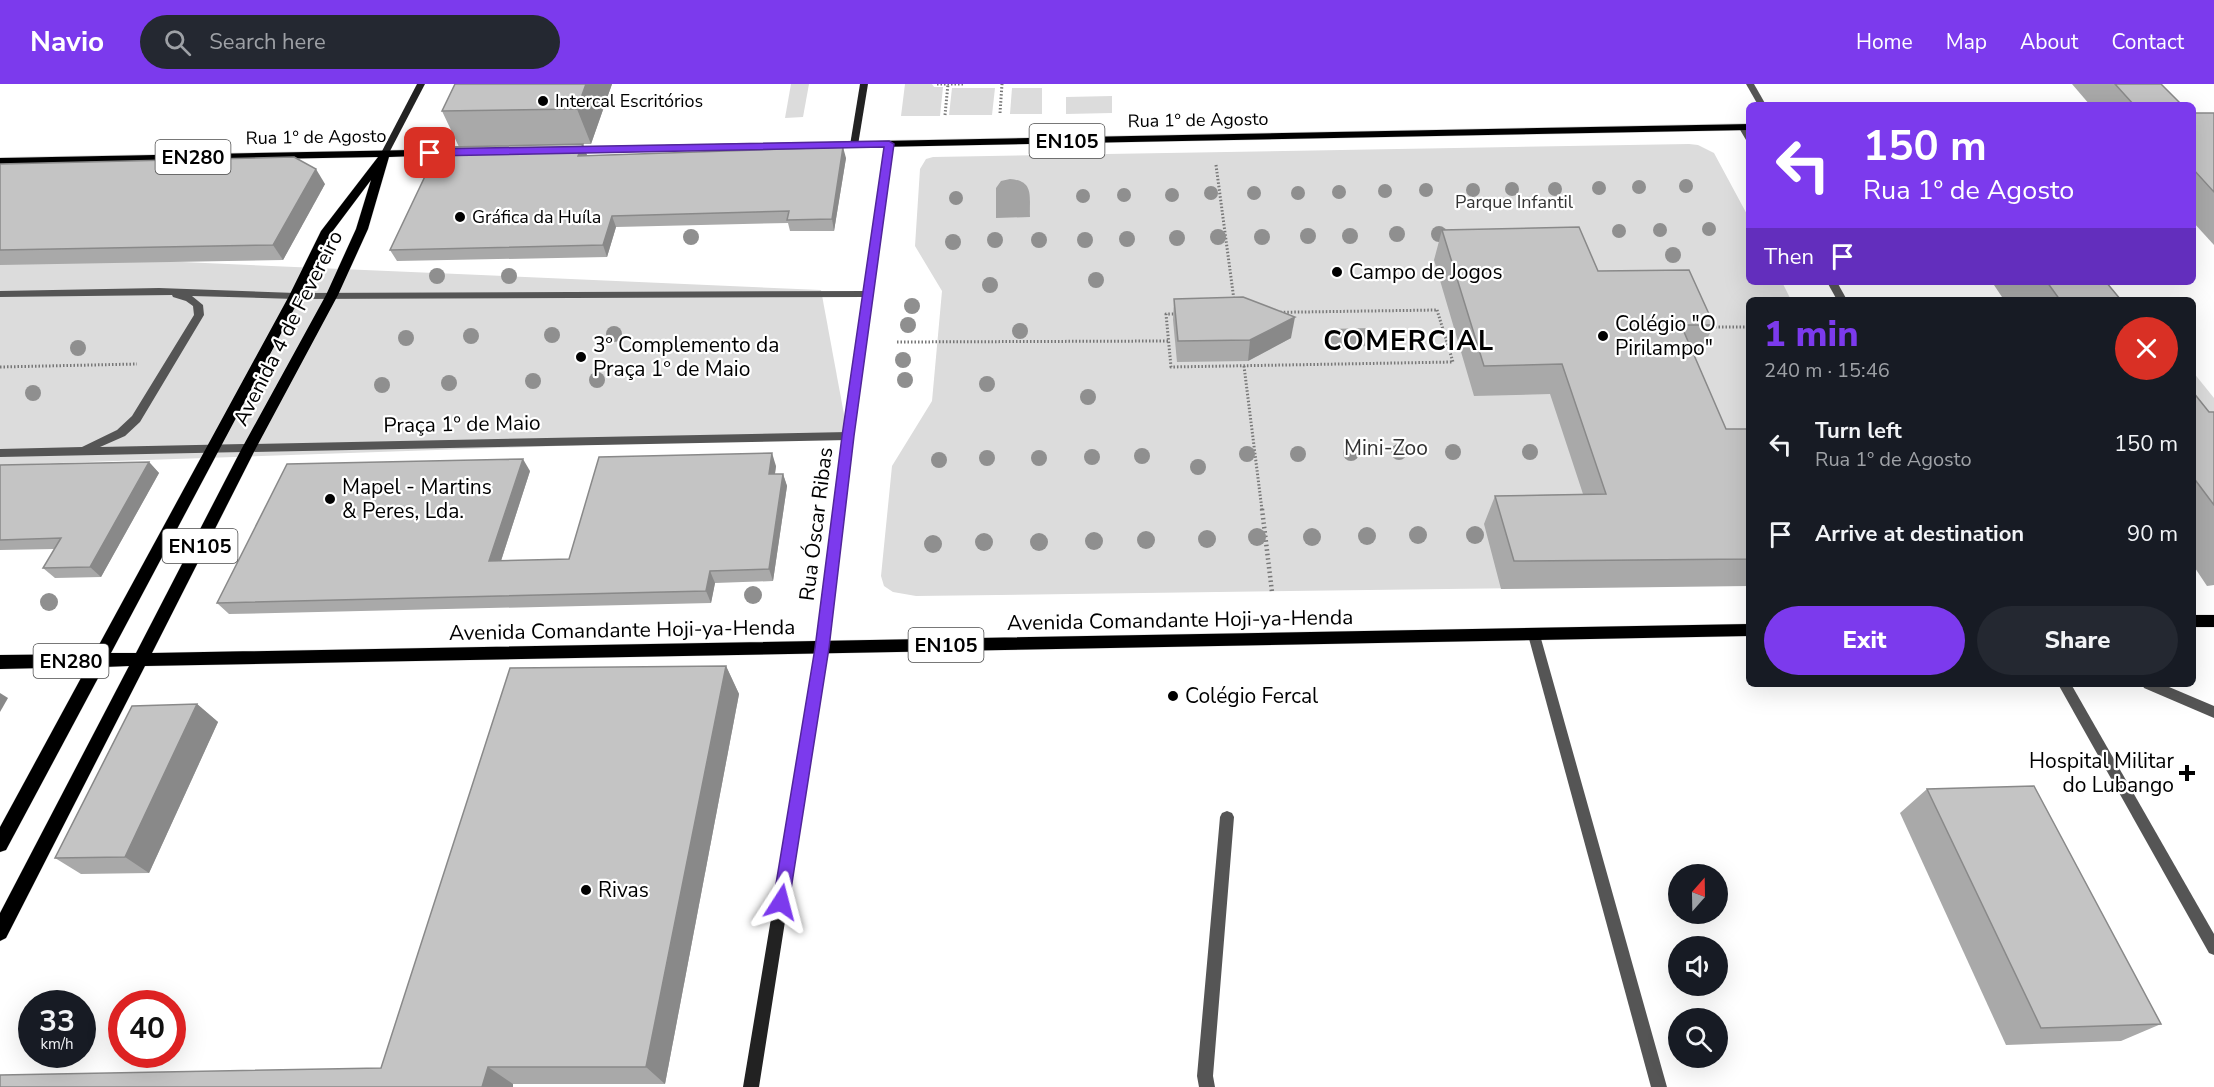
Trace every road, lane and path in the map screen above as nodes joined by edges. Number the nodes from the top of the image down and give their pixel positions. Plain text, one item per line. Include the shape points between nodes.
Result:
1 (421, 84) edge
2 (864, 84) edge
3 (937, 84) edge
4 (948, 84) edge
5 (963, 84) edge
6 (1002, 84) edge
7 (1750, 84) edge
8 (1760, 102) edge
9 (1000, 115) dead end
10 (945, 116) dead end
11 (1746, 128) edge
12 (889, 144) junction
13 (854, 145) junction
14 (549, 150) edge
15 (479, 152) edge
16 (385, 153) junction
17 (0, 161) edge
18 (1215, 164) dead end
19 (159, 291) junction
20 (0, 294) edge
21 (869, 294) junction
22 (332, 295) junction
23 (295, 296) junction
24 (1234, 302) edge
25 (1707, 327) edge
26 (1746, 327) edge
27 (1168, 341) junction
28 (897, 342) dead end
29 (141, 364) dead end
30 (1244, 366) junction
31 (0, 367) edge
32 (848, 436) junction
33 (249, 448) junction
34 (212, 449) junction
35 (77, 452) junction
36 (0, 453) edge
37 (1272, 592) dead end
38 (2196, 621) edge
39 (2214, 621) edge
40 (1746, 630) edge
41 (1534, 635) junction
42 (822, 648) junction
43 (142, 659) junction
44 (100, 660) junction
45 (0, 662) edge
46 (2066, 687) edge
47 (2155, 687) edge
48 (2214, 712) edge
49 (1227, 817) dead end
50 (0, 844) edge
51 (0, 932) edge
52 (2214, 948) edge
53 (751, 1087) edge
54 (1207, 1087) edge
55 (1659, 1087) edge

1 - 16 street
2 - 13 street
3 - 4 path
4 - 5 path
4 - 10 path
6 - 9 path
7 - 8 street
11 - 12 main road, Rua 1º de Agosto / EN105
12 - 13 main road, Rua 1º de Agosto / EN105
12 - 21 street, Rua Óscar Ribas
13 - 14 main road, Rua 1º de Agosto / EN105
15 - 16 main road, Rua 1º de Agosto
16 - 17 main road, Rua 1º de Agosto / EN280
16 - 22 main road, Avenida 4 de Fevereiro / EN105 via 362,229
16 - 23 main road, Avenida 4 de Fevereiro / EN105 via 327,231
18 - 24 path
19 - 20 street, Praça 1º de Maio
19 - 23 street, Praça 1º de Maio
19 - 35 street, Praça 1º de Maio via 189,298 198,305 199,315 129,427 112,439
21 - 22 street, Praça 1º de Maio
21 - 32 street, Rua Óscar Ribas
22 - 23 street, Praça 1º de Maio
22 - 33 main road, Avenida 4 de Fevereiro / EN105
23 - 34 main road, Avenida 4 de Fevereiro / EN105
25 - 26 path
27 - 28 path
27 - 30 path via 1171,367
27 - 30 path via 1167,314 1437,310 1453,362
29 - 31 path
30 - 37 path
32 - 33 street, Praça 1º de Maio
32 - 42 street, Rua Óscar Ribas
33 - 34 street, Praça 1º de Maio
33 - 43 main road, Avenida 4 de Fevereiro / EN105
34 - 35 street, Praça 1º de Maio
34 - 44 main road, Avenida 4 de Fevereiro / EN105
35 - 36 street, Praça 1º de Maio
38 - 39 main road
40 - 41 main road, Avenida Comandante Hoji-ya-Henda / EN105
41 - 42 main road, Avenida Comandante Hoji-ya-Henda / EN105
41 - 55 street
42 - 43 main road, Avenida Comandante Hoji-ya-Henda / EN105
42 - 53 street, Rua Óscar Ribas
43 - 44 main road, Avenida Comandante Hoji-ya-Henda / EN280
43 - 51 main road, Avenida 4 de Fevereiro / EN105
44 - 45 main road, Avenida Comandante Hoji-ya-Henda / EN280
44 - 50 main road, Avenida 4 de Fevereiro / EN105
46 - 52 street
47 - 48 street
49 - 54 street via 1204,1076

